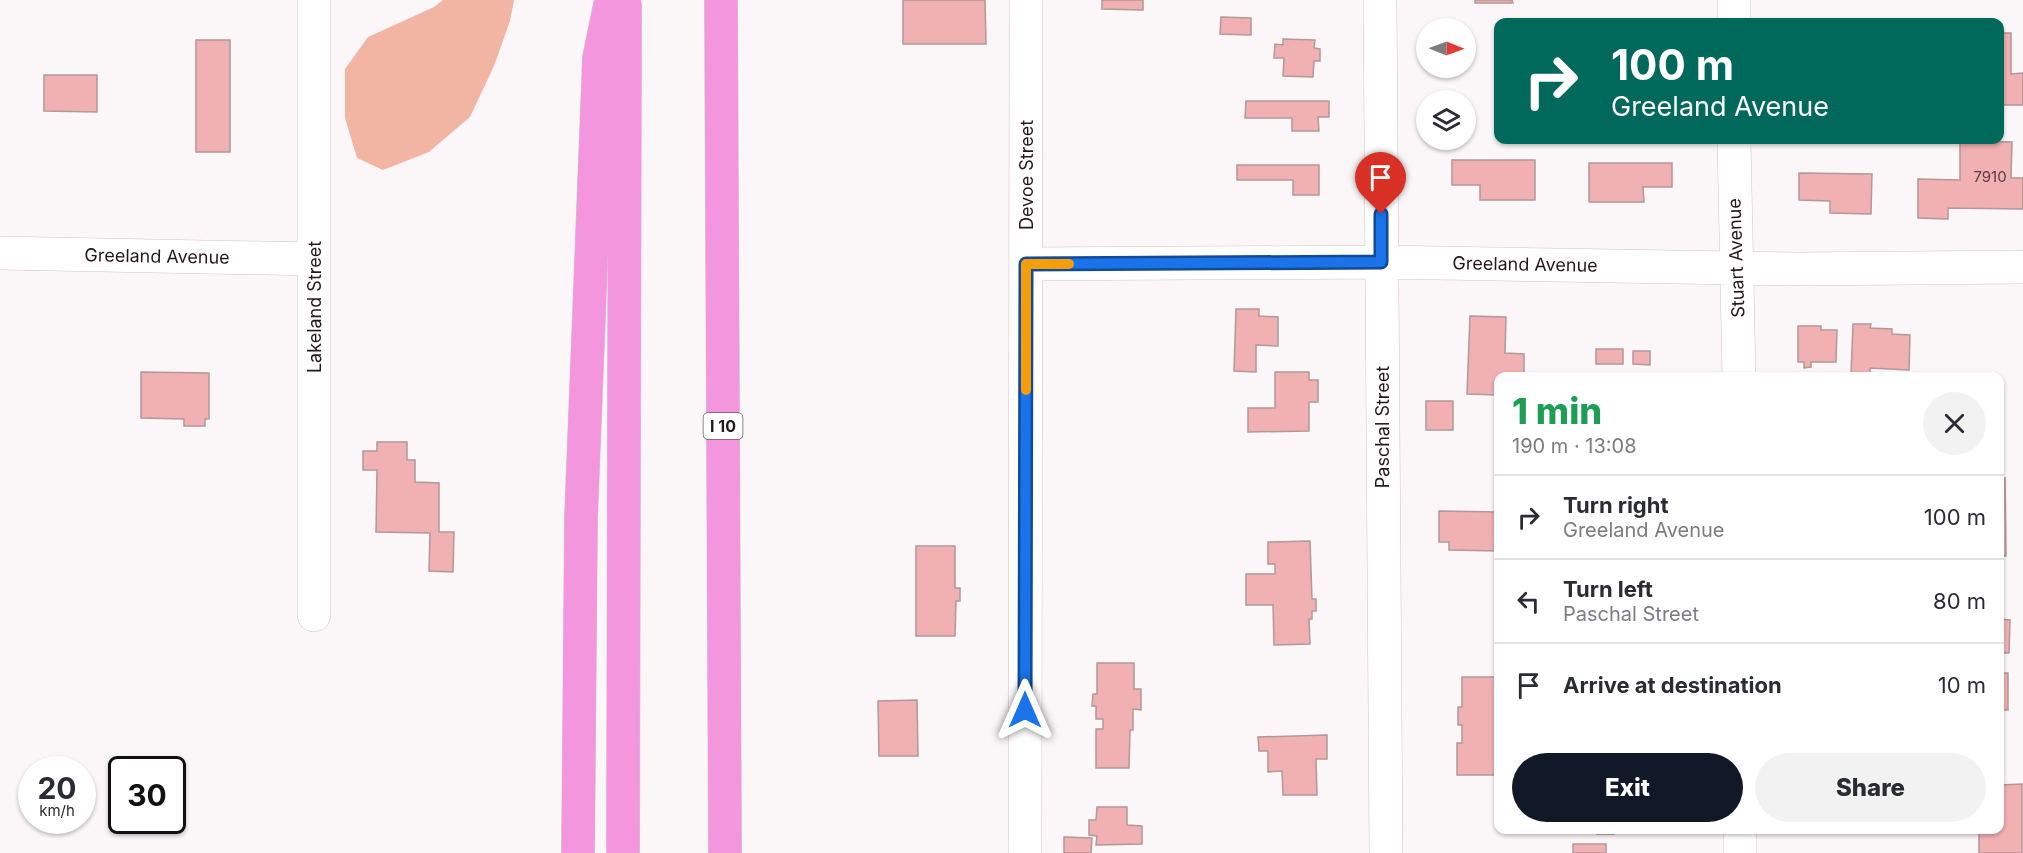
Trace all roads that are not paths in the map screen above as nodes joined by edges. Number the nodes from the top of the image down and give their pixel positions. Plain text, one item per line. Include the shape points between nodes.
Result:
1 (314, 0) edge
2 (611, 0) edge
3 (625, 0) edge
4 (721, 0) edge
5 (1026, 0) edge
6 (1380, 0) edge
7 (1734, 0) edge
8 (1734, 18) edge
9 (1734, 144) edge
10 (0, 252) edge
11 (314, 259) junction
12 (1381, 262) junction
13 (1026, 264) junction
14 (2023, 267) edge
15 (1736, 268) junction
16 (1739, 372) edge
17 (314, 615) dead end
18 (1740, 834) edge
19 (578, 853) edge
20 (622, 853) edge
21 (725, 853) edge
22 (1025, 853) edge
23 (1386, 853) edge
24 (1740, 853) edge

1 - 11 street, Lakeland Street
2 - 19 highway via 599,58 581,519
3 - 20 highway
4 - 21 highway, I 10
5 - 13 street, Devoe Street
6 - 12 street, Paschal Street
7 - 8 street
9 - 15 street, Stuart Avenue
10 - 11 street, Greeland Avenue
11 - 17 street, Lakeland Street
12 - 13 street, Greeland Avenue
12 - 15 street, Greeland Avenue
12 - 23 street, Paschal Street
13 - 22 street, Devoe Street
14 - 15 street, Greeland Avenue
15 - 16 street, Stuart Avenue
18 - 24 street

